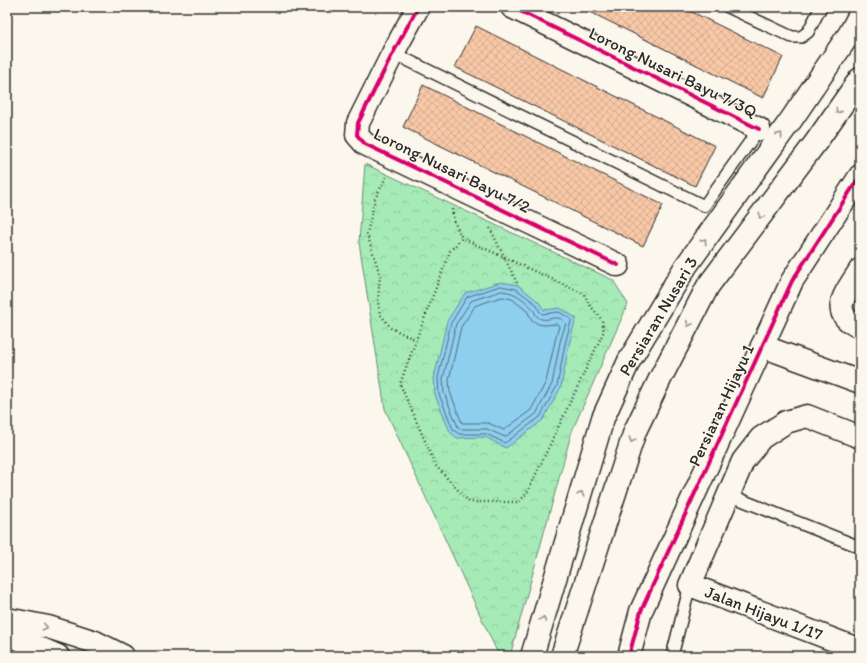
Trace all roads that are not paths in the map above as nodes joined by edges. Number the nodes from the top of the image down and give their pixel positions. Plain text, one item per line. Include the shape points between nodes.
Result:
1 (418, 7) edge
2 (512, 7) edge
3 (728, 7) edge
4 (821, 7) edge
5 (860, 14) edge
6 (393, 53) junction
7 (860, 79) edge
8 (759, 129) joint
9 (860, 176) edge
10 (618, 265) dead end
11 (860, 270) edge
12 (860, 327) edge
13 (762, 346) junction
14 (860, 382) edge
15 (860, 437) edge
16 (729, 495) junction
17 (860, 547) edge
18 (690, 585) junction
19 (7, 619) edge
20 (7, 634) edge
21 (860, 650) edge
22 (58, 656) edge
23 (124, 656) edge
24 (532, 656) edge
25 (562, 656) edge
26 (629, 656) edge
27 (672, 656) edge

1 - 6 street, Lorong Nusari Bayu 7/2
2 - 8 street, Lorong Nusari Bayu 7/3Q
3 - 4 lane via 792,37 801,37 808,32
24 -> 5 street, Persiaran Nusari 3 via 603,418 629,361 686,266 791,120
6 - 8 lane via 704,206
6 - 10 street, Lorong Nusari Bayu 7/2 via 358,123 357,135 365,144
7 -> 25 street, Persiaran Nusari 3 via 708,286 635,431
9 - 13 street, Persiaran Hijayu 1 via 792,281
11 - 12 street via 844,297 841,308 844,318
13 - 14 street
13 - 26 street, Persiaran Hijayu 1 via 640,611
15 - 16 street via 807,416 786,422 761,438 743,461
16 - 17 lane
16 - 18 street
18 - 21 street, Jalan Hijayu 1/17
18 - 27 lane
19 -> 23 street via 48,627 95,642
20 - 22 street

